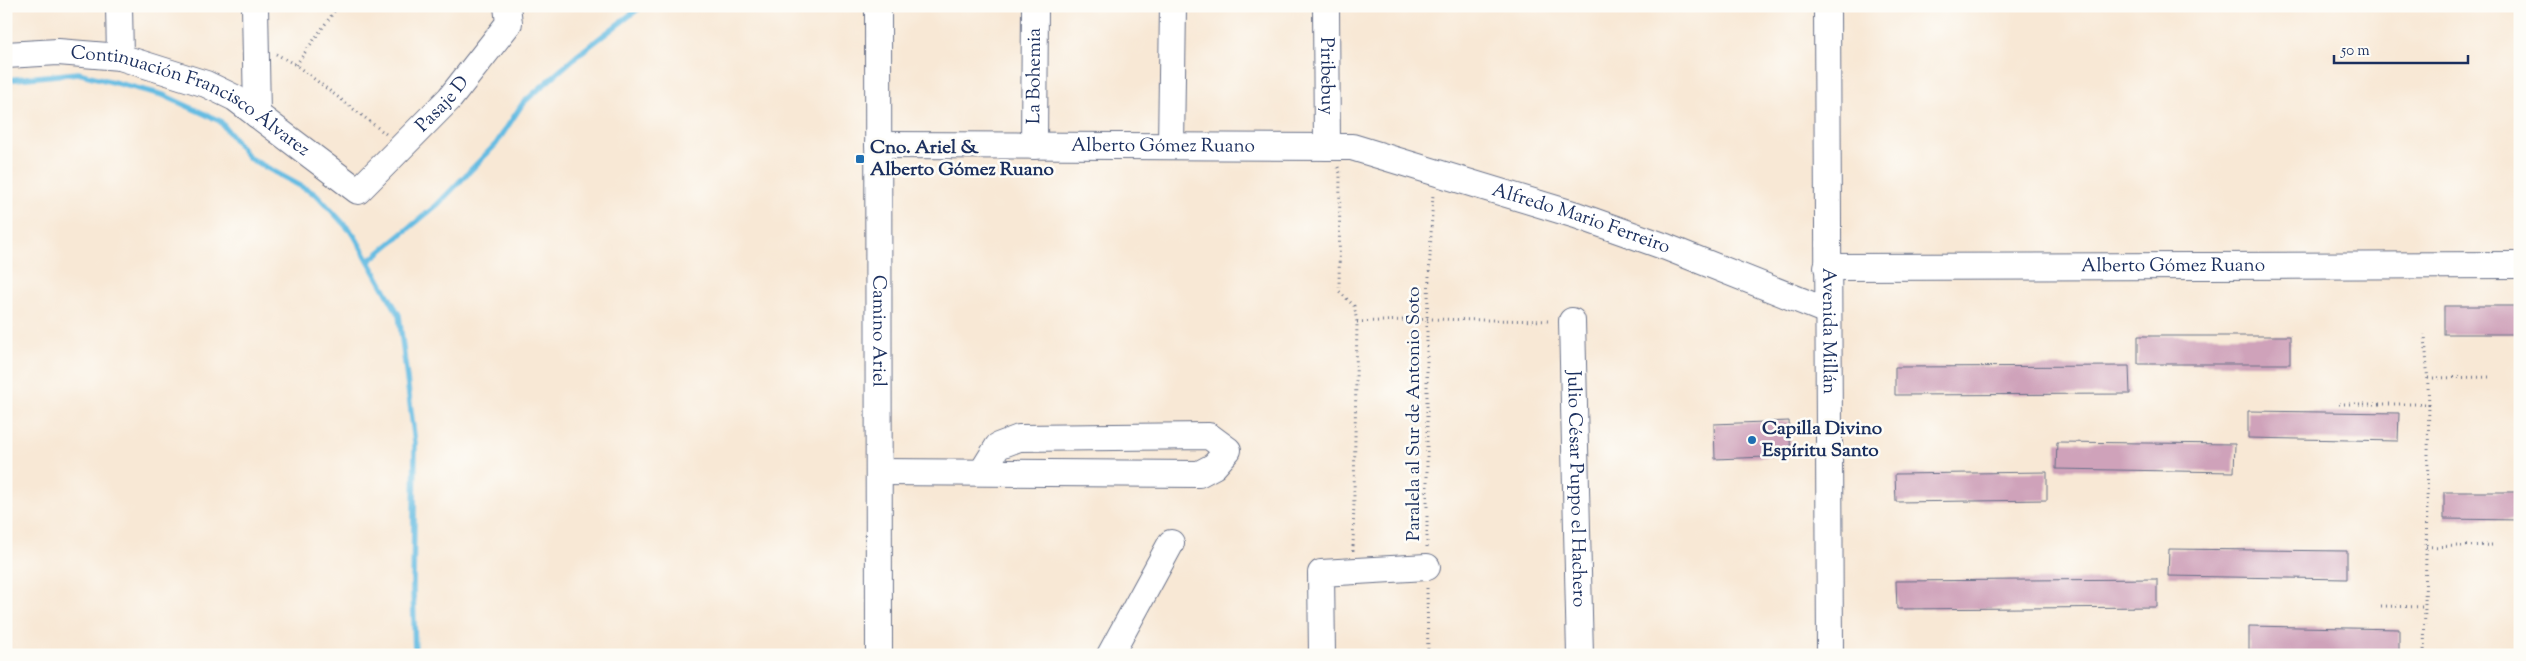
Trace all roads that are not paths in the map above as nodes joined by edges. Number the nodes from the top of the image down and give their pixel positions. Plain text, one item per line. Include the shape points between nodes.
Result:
1 (119, 6) edge
2 (255, 6) edge
3 (507, 6) edge
4 (878, 6) edge
5 (1035, 6) edge
6 (1173, 6) edge
7 (1326, 6) edge
8 (1826, 6) edge
9 (6, 54) edge
10 (120, 57) junction
11 (257, 115) junction
12 (878, 146) junction
13 (1034, 146) junction
14 (1171, 146) junction
15 (1328, 146) junction
16 (358, 191) joint
17 (2520, 264) edge
18 (1827, 267) junction
19 (1827, 311) junction
20 (1572, 321) road end
21 (879, 472) junction
22 (982, 472) junction
23 (1172, 543) dead end
24 (1427, 567) road end
25 (879, 655) edge
26 (1110, 655) edge
27 (1322, 655) edge
28 (1580, 655) edge
29 (1830, 655) edge

1 - 10 street
2 - 11 street
3 - 16 street, Pasaje D via 509,23 450,98
4 - 12 street, Camino Ariel
5 - 13 street, La Bohemia
6 - 14 street
7 - 15 street, Piribebuy
8 - 18 street, Avenida Millán
9 - 10 street, Continuación Francisco Álvarez via 58,52
10 - 11 street, Continuación Francisco Álvarez via 206,84 235,98
11 - 16 street, Continuación Francisco Álvarez
12 - 13 street, Alberto Gómez Ruano
12 - 21 street, Camino Ariel
13 - 14 street, Alberto Gómez Ruano
14 - 15 street, Alberto Gómez Ruano
15 - 19 street, Alfredo Mario Ferreiro via 1352,147 1576,216 1666,247
17 - 18 street, Alberto Gómez Ruano
18 - 19 street, Avenida Millán
19 - 29 street, Avenida Millán
20 - 28 street, Julio César Puppo el Hachero
21 - 22 street
21 - 25 street, Camino Ariel
22 - 22 street via 1199,474 1214,466 1228,450 1209,436 1019,438 998,446
23 - 26 street
24 - 27 street via 1321,573

